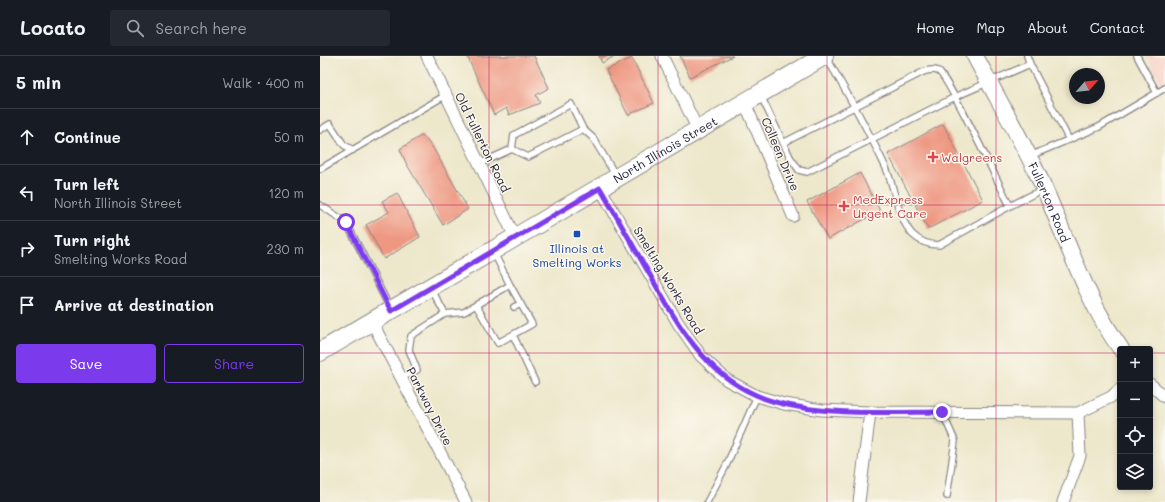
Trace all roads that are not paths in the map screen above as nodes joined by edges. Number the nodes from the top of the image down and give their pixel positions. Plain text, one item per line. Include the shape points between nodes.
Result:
1 (427, 56) edge
2 (662, 56) edge
3 (975, 56) edge
4 (1027, 56) edge
5 (1137, 56) edge
6 (821, 57) edge
7 (1030, 64) junction
8 (989, 82) junction
9 (1165, 88) edge
10 (1157, 93) junction
11 (446, 95) junction
12 (753, 98) junction
13 (955, 98) junction
14 (855, 106) junction
15 (583, 128) junction
16 (320, 130) edge
17 (698, 130) junction
18 (871, 139) junction
19 (1068, 140) junction
20 (783, 143) junction
21 (512, 149) junction
22 (352, 150) junction
23 (1028, 157) junction
24 (479, 164) junction
25 (320, 169) edge
26 (617, 178) junction
27 (600, 188) junction
28 (1044, 188) junction
29 (320, 204) edge
30 (1010, 206) junction
31 (793, 216) dead end
32 (516, 239) junction
33 (493, 252) junction
34 (510, 285) junction
35 (431, 288) junction
36 (521, 304) junction
37 (476, 305) junction
38 (514, 307) dead end
39 (391, 311) junction
40 (445, 314) junction
41 (372, 322) junction
42 (513, 335) junction
43 (1119, 346) edge
44 (320, 352) edge
45 (401, 378) junction
46 (535, 382) dead end
47 (1153, 387) edge
48 (1117, 391) edge
49 (756, 396) junction
50 (1165, 397) edge
51 (870, 412) junction
52 (942, 412) junction
53 (1078, 413) junction
54 (947, 496) dead end
55 (466, 502) edge
56 (707, 502) edge
57 (860, 502) edge
58 (1063, 502) edge

1 - 11 street, Old Fullerton Road
2 - 17 street
3 - 8 street, Fullerton Road
4 - 7 lane
5 - 10 lane
6 - 12 main road, North Illinois Street
6 - 14 lane
7 - 8 lane
7 - 19 lane
8 - 13 lane
8 - 23 street, Fullerton Road
9 - 10 lane
10 - 19 lane via 1099,127
11 - 22 lane
11 - 24 street, Old Fullerton Road
12 - 17 main road, North Illinois Street
12 - 20 lane
12 - 31 street, Colleen Drive
13 - 14 lane via 943,76 931,69
13 - 18 lane
13 - 30 lane
14 - 18 lane
14 - 20 lane
15 - 21 lane via 528,158
15 - 21 lane via 571,104 514,135
15 - 26 lane via 593,138
16 - 22 lane via 330,124 344,145
17 - 26 main road, North Illinois Street
18 - 20 lane via 807,172 799,170
18 - 30 lane via 887,170 907,225 912,234 927,244 940,245
19 - 23 lane
21 - 24 lane
22 - 25 lane
23 - 28 street, Fullerton Road
24 - 32 street, Old Fullerton Road
26 - 27 main road, North Illinois Street
27 - 32 main road, North Illinois Street
27 - 49 street, Smelting Works Road via 678,323 701,356 727,380
28 - 30 lane
28 - 43 street, Fullerton Road via 1091,295
29 - 39 lane via 346,222
32 - 33 main road, North Illinois Street
33 - 34 lane
33 - 35 main road, North Illinois Street
34 - 36 lane
34 - 37 lane
35 - 39 main road, North Illinois Street
35 - 40 lane
36 - 38 lane
36 - 42 lane via 532,324
37 - 40 lane via 464,312
37 - 42 lane via 490,322 498,343
39 - 41 main road, North Illinois Street
40 - 45 lane via 411,336 409,350 417,370
41 - 44 main road, North Illinois Street
41 - 45 street, Parkway Drive
42 - 46 lane
45 - 55 street, Parkway Drive
47 - 50 street
48 - 53 street, Smelting Works Road
49 - 51 street, Smelting Works Road via 784,404 822,410
49 - 56 lane via 726,466
51 - 52 street, Smelting Works Road
51 - 57 street
52 - 53 street, Smelting Works Road
52 - 54 lane via 955,441
53 - 58 street via 1080,456

